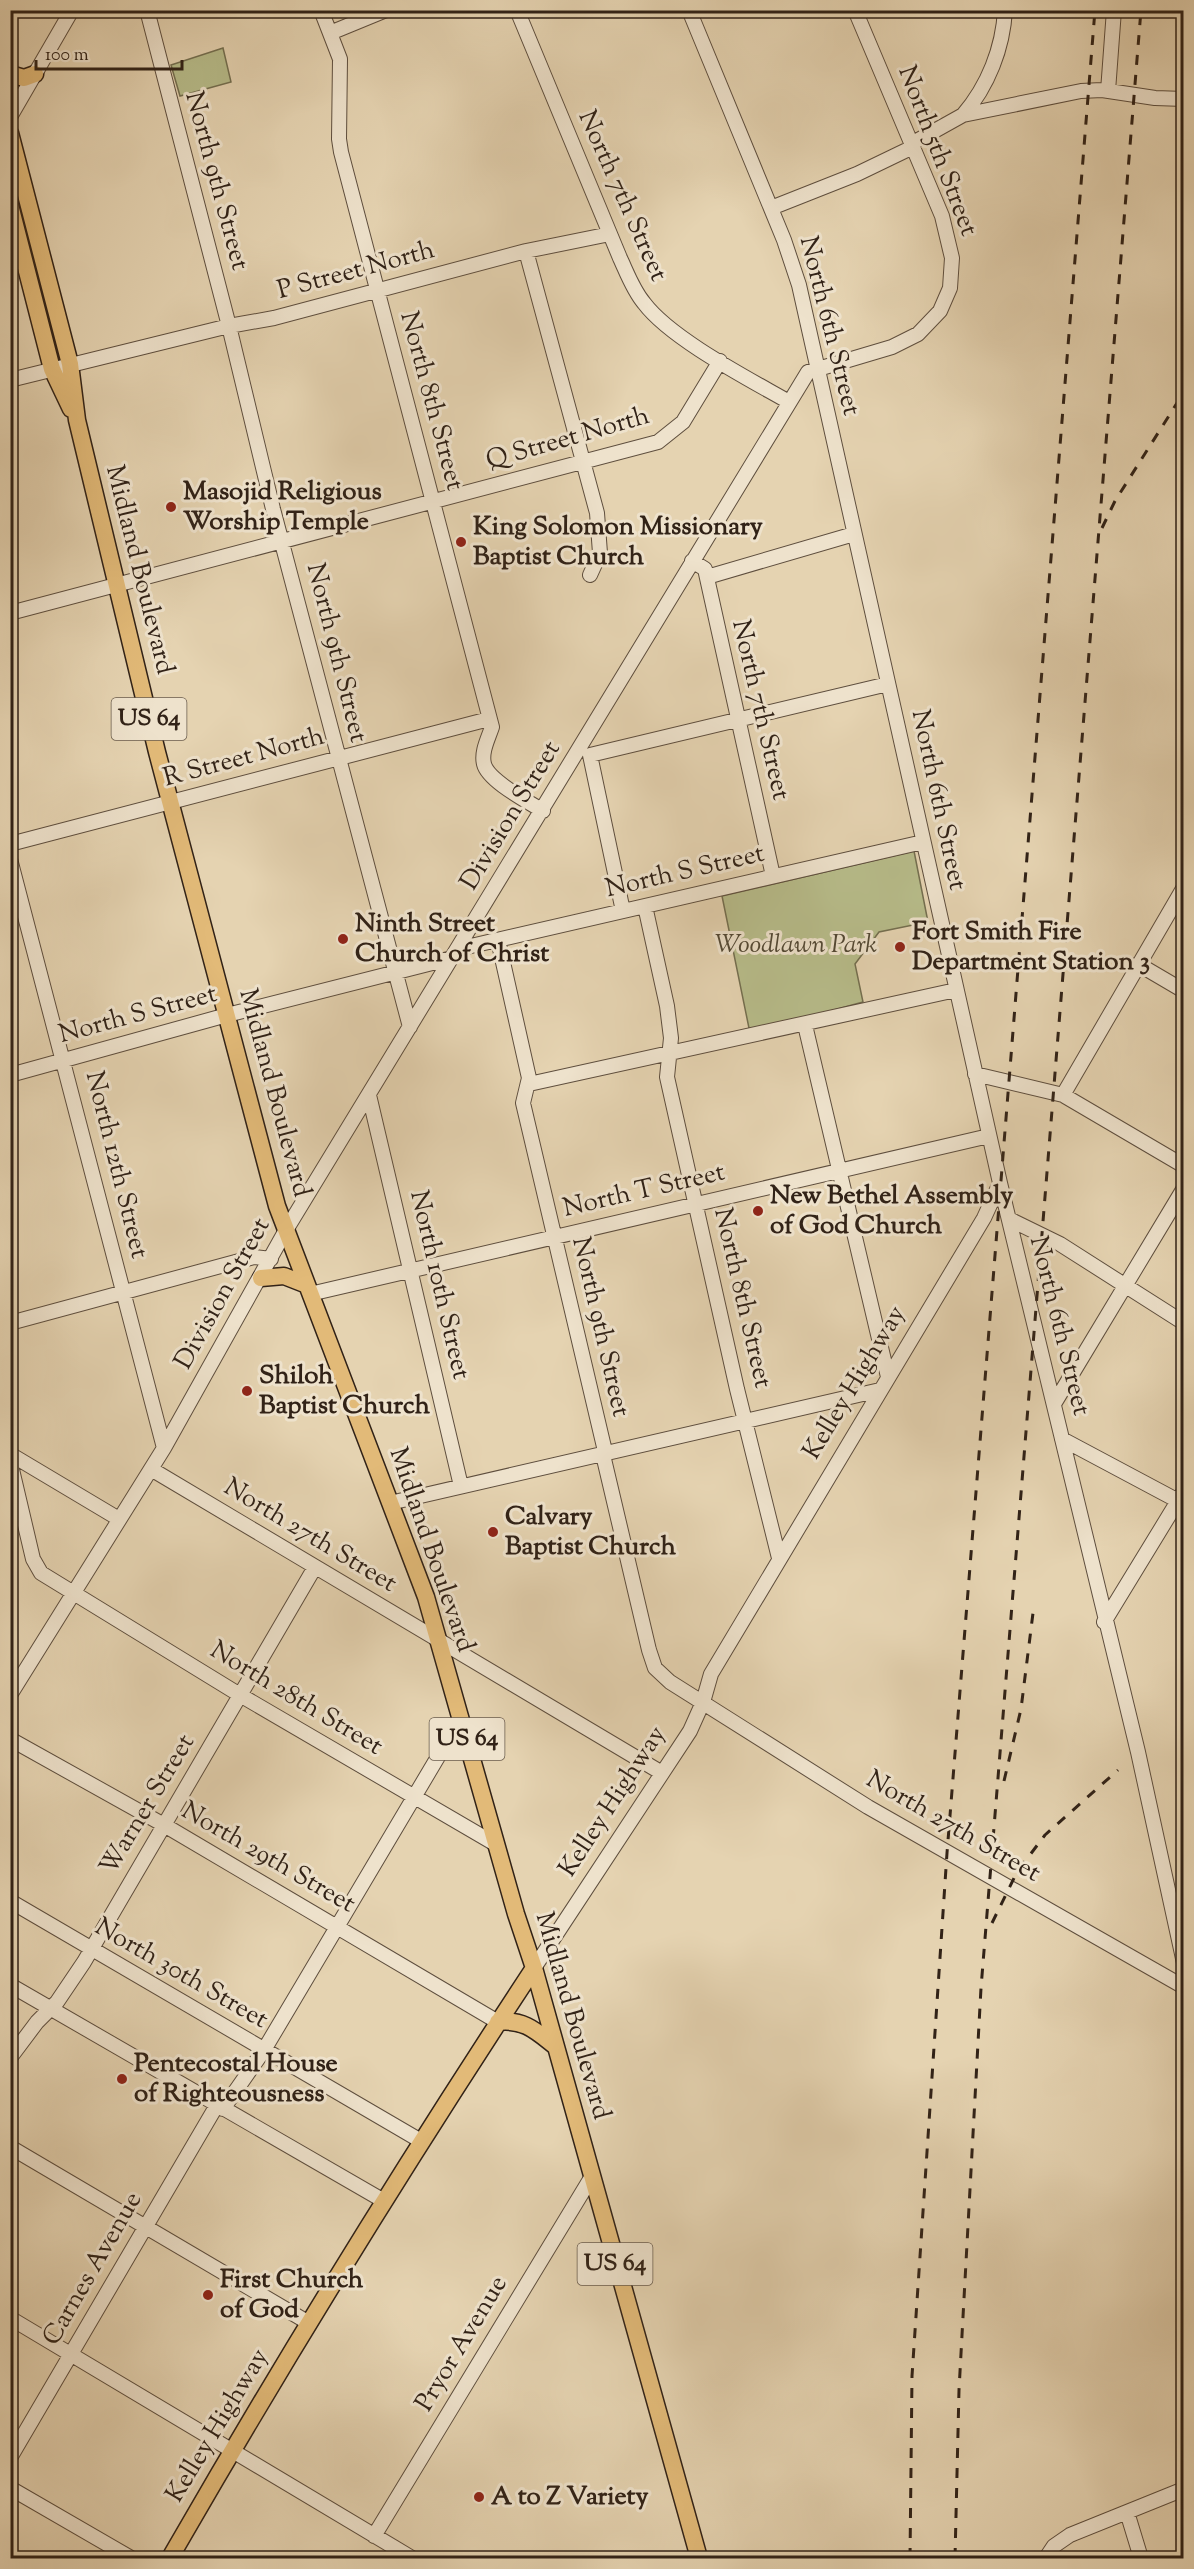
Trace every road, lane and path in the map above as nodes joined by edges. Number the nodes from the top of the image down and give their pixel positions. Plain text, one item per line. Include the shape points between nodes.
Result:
1 (72, 10) edge
2 (147, 10) edge
3 (321, 10) edge
4 (386, 10) edge
5 (517, 10) edge
6 (689, 10) edge
7 (855, 10) edge
8 (1005, 10) edge
9 (1114, 10) edge
10 (330, 33) junction
11 (10, 74) edge
12 (35, 74) junction
13 (1108, 91) junction
14 (1184, 99) edge
15 (963, 115) junction
16 (10, 117) edge
17 (10, 133) edge
18 (912, 146) junction
19 (10, 206) edge
20 (771, 208) junction
21 (610, 234) junction
22 (526, 251) junction
23 (377, 290) junction
24 (229, 326) junction
25 (720, 361) junction
26 (70, 364) junction
27 (818, 368) junction
28 (52, 369) junction
29 (10, 380) edge
30 (789, 402) junction
31 (76, 420) junction
32 (584, 462) junction
33 (433, 502) junction
34 (854, 534) junction
35 (282, 542) junction
36 (692, 561) junction
37 (590, 575) dead end
38 (706, 578) junction
39 (116, 585) junction
40 (10, 613) edge
41 (888, 684) junction
42 (489, 718) junction
43 (737, 719) junction
44 (585, 752) junction
45 (338, 758) junction
46 (172, 801) junction
47 (543, 811) junction
48 (923, 842) junction
49 (10, 844) edge
50 (10, 859) edge
51 (773, 876) junction
52 (1184, 887) edge
53 (645, 906) junction
54 (623, 911) junction
55 (498, 940) junction
56 (455, 953) junction
57 (1138, 964) junction
58 (395, 974) junction
59 (956, 990) junction
60 (1184, 991) edge
61 (228, 1015) junction
62 (805, 1025) junction
63 (410, 1027) junction
64 (670, 1053) junction
65 (65, 1060) junction
66 (975, 1074) junction
67 (10, 1075) edge
68 (529, 1084) junction
69 (1058, 1093) junction
70 (369, 1095) junction
71 (989, 1136) junction
72 (1184, 1166) edge
73 (839, 1171) junction
74 (1000, 1184) junction
75 (1184, 1188) edge
76 (696, 1204) junction
77 (1009, 1219) junction
78 (286, 1230) junction
79 (555, 1237) junction
80 (271, 1259) junction
81 (411, 1269) junction
82 (261, 1278) junction
83 (1124, 1287) junction
84 (308, 1289) junction
85 (124, 1293) junction
86 (10, 1323) edge
87 (1184, 1323) edge
88 (888, 1377) junction
89 (880, 1390) junction
90 (1054, 1404) junction
91 (745, 1420) junction
92 (1062, 1439) junction
93 (164, 1448) junction
94 (604, 1453) junction
95 (10, 1454) edge
96 (10, 1461) edge
97 (151, 1469) junction
98 (461, 1486) junction
99 (1181, 1499) edge
100 (390, 1503) junction
101 (119, 1519) junction
102 (779, 1558) junction
103 (315, 1567) junction
104 (72, 1594) junction
105 (1104, 1622) junction
106 (438, 1639) junction
107 (10, 1695) edge
108 (240, 1695) junction
109 (703, 1702) junction
110 (460, 1718) junction
111 (10, 1739) edge
112 (662, 1773) junction
113 (413, 1797) junction
114 (164, 1825) junction
115 (497, 1845) junction
116 (10, 1901) edge
117 (338, 1927) junction
118 (91, 1949) junction
119 (1184, 1963) edge
120 (534, 1968) junction
121 (10, 1985) edge
122 (1184, 1987) edge
123 (50, 2009) junction
124 (498, 2022) junction
125 (555, 2047) junction
126 (264, 2050) junction
127 (10, 2058) edge
128 (220, 2107) junction
129 (421, 2141) junction
130 (10, 2147) edge
131 (591, 2178) junction
132 (384, 2200) junction
133 (146, 2226) junction
134 (10, 2318) edge
135 (309, 2323) junction
136 (72, 2353) junction
137 (231, 2451) junction
138 (10, 2458) edge
139 (10, 2488) edge
140 (1184, 2489) edge
141 (1127, 2512) junction
142 (374, 2536) junction
143 (131, 2559) edge
144 (170, 2559) edge
145 (412, 2559) edge
146 (699, 2559) edge
147 (1046, 2559) edge
148 (1141, 2559) edge

1 - 12 street
2 - 24 street, North 9th Street
3 - 10 street, North 8th Street
4 - 10 street
5 - 21 street, North 7th Street
6 - 20 street, North 6th Street
7 - 18 street, North 5th Street
8 - 15 street via 1002,38 992,68
9 - 13 street
10 - 23 street, North 8th Street via 340,59 340,146
11 - 12 main road via 24,78
12 - 16 street
13 - 14 street
13 - 15 street via 1081,91
15 - 18 street
17 - 26 main road, Midland Boulevard / US 64
18 - 20 street via 857,174
18 - 27 street, North 5th Street via 950,244 950,288 940,311 905,342
19 - 28 main road, Midland Boulevard / US 64
20 - 27 street, North 6th Street via 793,264
21 - 22 street, P Street North
21 - 25 street, North 7th Street via 645,306 678,334
22 - 23 street, P Street North
22 - 32 street
23 - 24 street, P Street North
23 - 33 street, North 8th Street
24 - 26 street, P Street North
24 - 35 street, North 9th Street
25 - 30 street, North 7th Street
25 - 32 street, Q Street North via 683,422 663,440
26 - 28 street, P Street North
26 - 31 main road, Midland Boulevard / US 64
27 - 30 street, Division Street via 808,372
27 - 34 street, North 6th Street
28 - 29 street, P Street North
28 - 31 main road, Midland Boulevard / US 64
30 - 36 street, Division Street
31 - 39 main road, Midland Boulevard / US 64
32 - 33 street, Q Street North
32 - 37 street via 601,538 600,553
33 - 35 street, Q Street North
33 - 42 street, North 8th Street
34 - 38 street
34 - 41 street, North 6th Street
35 - 39 street, Q Street North
35 - 45 street, North 9th Street
36 - 38 street, North 7th Street via 705,569
36 - 44 street, Division Street
38 - 43 street, North 7th Street
39 - 40 street, Q Street North
39 - 46 main road, Midland Boulevard / US 64
41 - 43 street
41 - 48 street, North 6th Street
42 - 45 street, R Street North
42 - 47 street, North 8th Street via 492,727 484,754 485,768
43 - 44 street
43 - 51 street, North 7th Street
44 - 47 street, Division Street
44 - 54 street
45 - 46 street, R Street North
45 - 58 street, North 9th Street
46 - 49 street, R Street North
46 - 61 main road, Midland Boulevard / US 64
47 - 56 street, Division Street
48 - 51 street, North S Street
48 - 59 street, North 6th Street
50 - 65 street, North 12th Street
51 - 53 street, North S Street
52 - 57 street
53 - 54 street, North S Street
53 - 64 street, North 8th Street via 667,1006
54 - 55 street, North S Street
55 - 56 street, North S Street
55 - 68 street, North 9th Street
56 - 58 street, North S Street
56 - 63 street, Division Street
57 - 60 street
57 - 69 street
58 - 61 street, North S Street
58 - 63 street, North 9th Street
59 - 62 street
59 - 66 street, North 6th Street
61 - 65 street, North S Street
61 - 78 main road, Midland Boulevard / US 64
62 - 64 street
62 - 73 street
63 - 70 street, Division Street
64 - 68 street
64 - 76 street, North 8th Street via 667,1077
65 - 67 street, North S Street
65 - 85 street, North 12th Street
66 - 69 street
66 - 71 street, North 6th Street
68 - 79 street, North 9th Street via 523,1103
69 - 72 street
70 - 78 street, Division Street
70 - 81 street, North 10th Street
71 - 73 street, North T Street
71 - 74 street, North 6th Street
73 - 76 street, North T Street
73 - 88 street
74 - 77 street, North 6th Street
74 - 88 street, Kelley Highway via 984,1218
75 - 83 street
76 - 79 street, North T Street
76 - 91 street, North 8th Street
77 - 83 street via 1060,1244
77 - 90 street, North 6th Street
78 - 80 street, Division Street
78 - 84 main road, Midland Boulevard / US 64
79 - 81 street, North T Street
79 - 94 street, North 9th Street
80 - 82 street, Division Street
80 - 85 street via 254,1257
81 - 84 street, North T Street
81 - 98 street, North 10th Street
82 - 84 main road via 288,1277
82 - 93 street, Division Street
83 - 87 street
83 - 90 street
84 - 100 main road, Midland Boulevard / US 64
85 - 86 street
85 - 93 street, North 12th Street
88 - 89 street, Kelley Highway
89 - 91 street
89 - 102 street, Kelley Highway
90 - 92 street, North 6th Street
91 - 94 street
91 - 102 street, North 8th Street
92 - 99 street
92 - 105 street, North 6th Street
93 - 97 street, Division Street
94 - 98 street
94 - 109 street, North 9th Street via 653,1663 661,1675
95 - 101 street
96 - 104 street, North 28th Street via 36,1567
97 - 101 street, Division Street
97 - 103 street, North 27th Street
98 - 100 street
99 - 105 street
100 - 106 main road, Midland Boulevard / US 64
101 - 104 street, Division Street
102 - 109 street, Kelley Highway via 711,1674
103 - 106 street, North 27th Street
103 - 108 street, Warner Street
104 - 107 street, Division Street
104 - 108 street, North 28th Street
105 - 119 street, North 6th Street via 1138,1752
106 - 110 main road, Midland Boulevard / US 64
106 - 112 street, North 27th Street
108 - 113 street, North 28th Street
108 - 114 street, Warner Street
109 - 112 street, Kelley Highway via 690,1731
109 - 122 street, North 27th Street via 868,1807
110 - 113 street, Carnes Avenue
110 - 115 main road, Midland Boulevard / US 64
111 - 114 street, North 29th Street
112 - 120 street, Kelley Highway
113 - 115 street, North 28th Street
113 - 117 street, Carnes Avenue
114 - 117 street, North 29th Street
114 - 118 street, Warner Street
115 - 120 main road, Midland Boulevard / US 64
116 - 118 street, North 30th Street
117 - 124 street, North 29th Street
117 - 126 street, Carnes Avenue
118 - 123 street, Warner Street
118 - 126 street, North 30th Street
120 - 124 main road, Kelley Highway
120 - 125 main road, Midland Boulevard / US 64
121 - 123 street
123 - 127 street, Warner Street
123 - 128 street
124 - 125 main road via 525,2023
124 - 129 main road, Kelley Highway
125 - 131 main road, Midland Boulevard / US 64
126 - 128 street, Carnes Avenue
126 - 129 street, North 30th Street
128 - 132 street
128 - 133 street, Carnes Avenue
129 - 132 main road, Kelley Highway
130 - 133 street
131 - 142 street, Pryor Avenue
131 - 146 main road, Midland Boulevard / US 64
132 - 135 main road, Kelley Highway
133 - 135 street
133 - 136 street, Carnes Avenue
134 - 136 street
135 - 137 main road, Kelley Highway
136 - 137 street
136 - 138 street, Carnes Avenue
137 - 142 street
137 - 144 main road, Kelley Highway
139 - 143 street
140 - 141 street
141 - 147 street via 1070,2535 1054,2546
141 - 148 street
142 - 145 street

